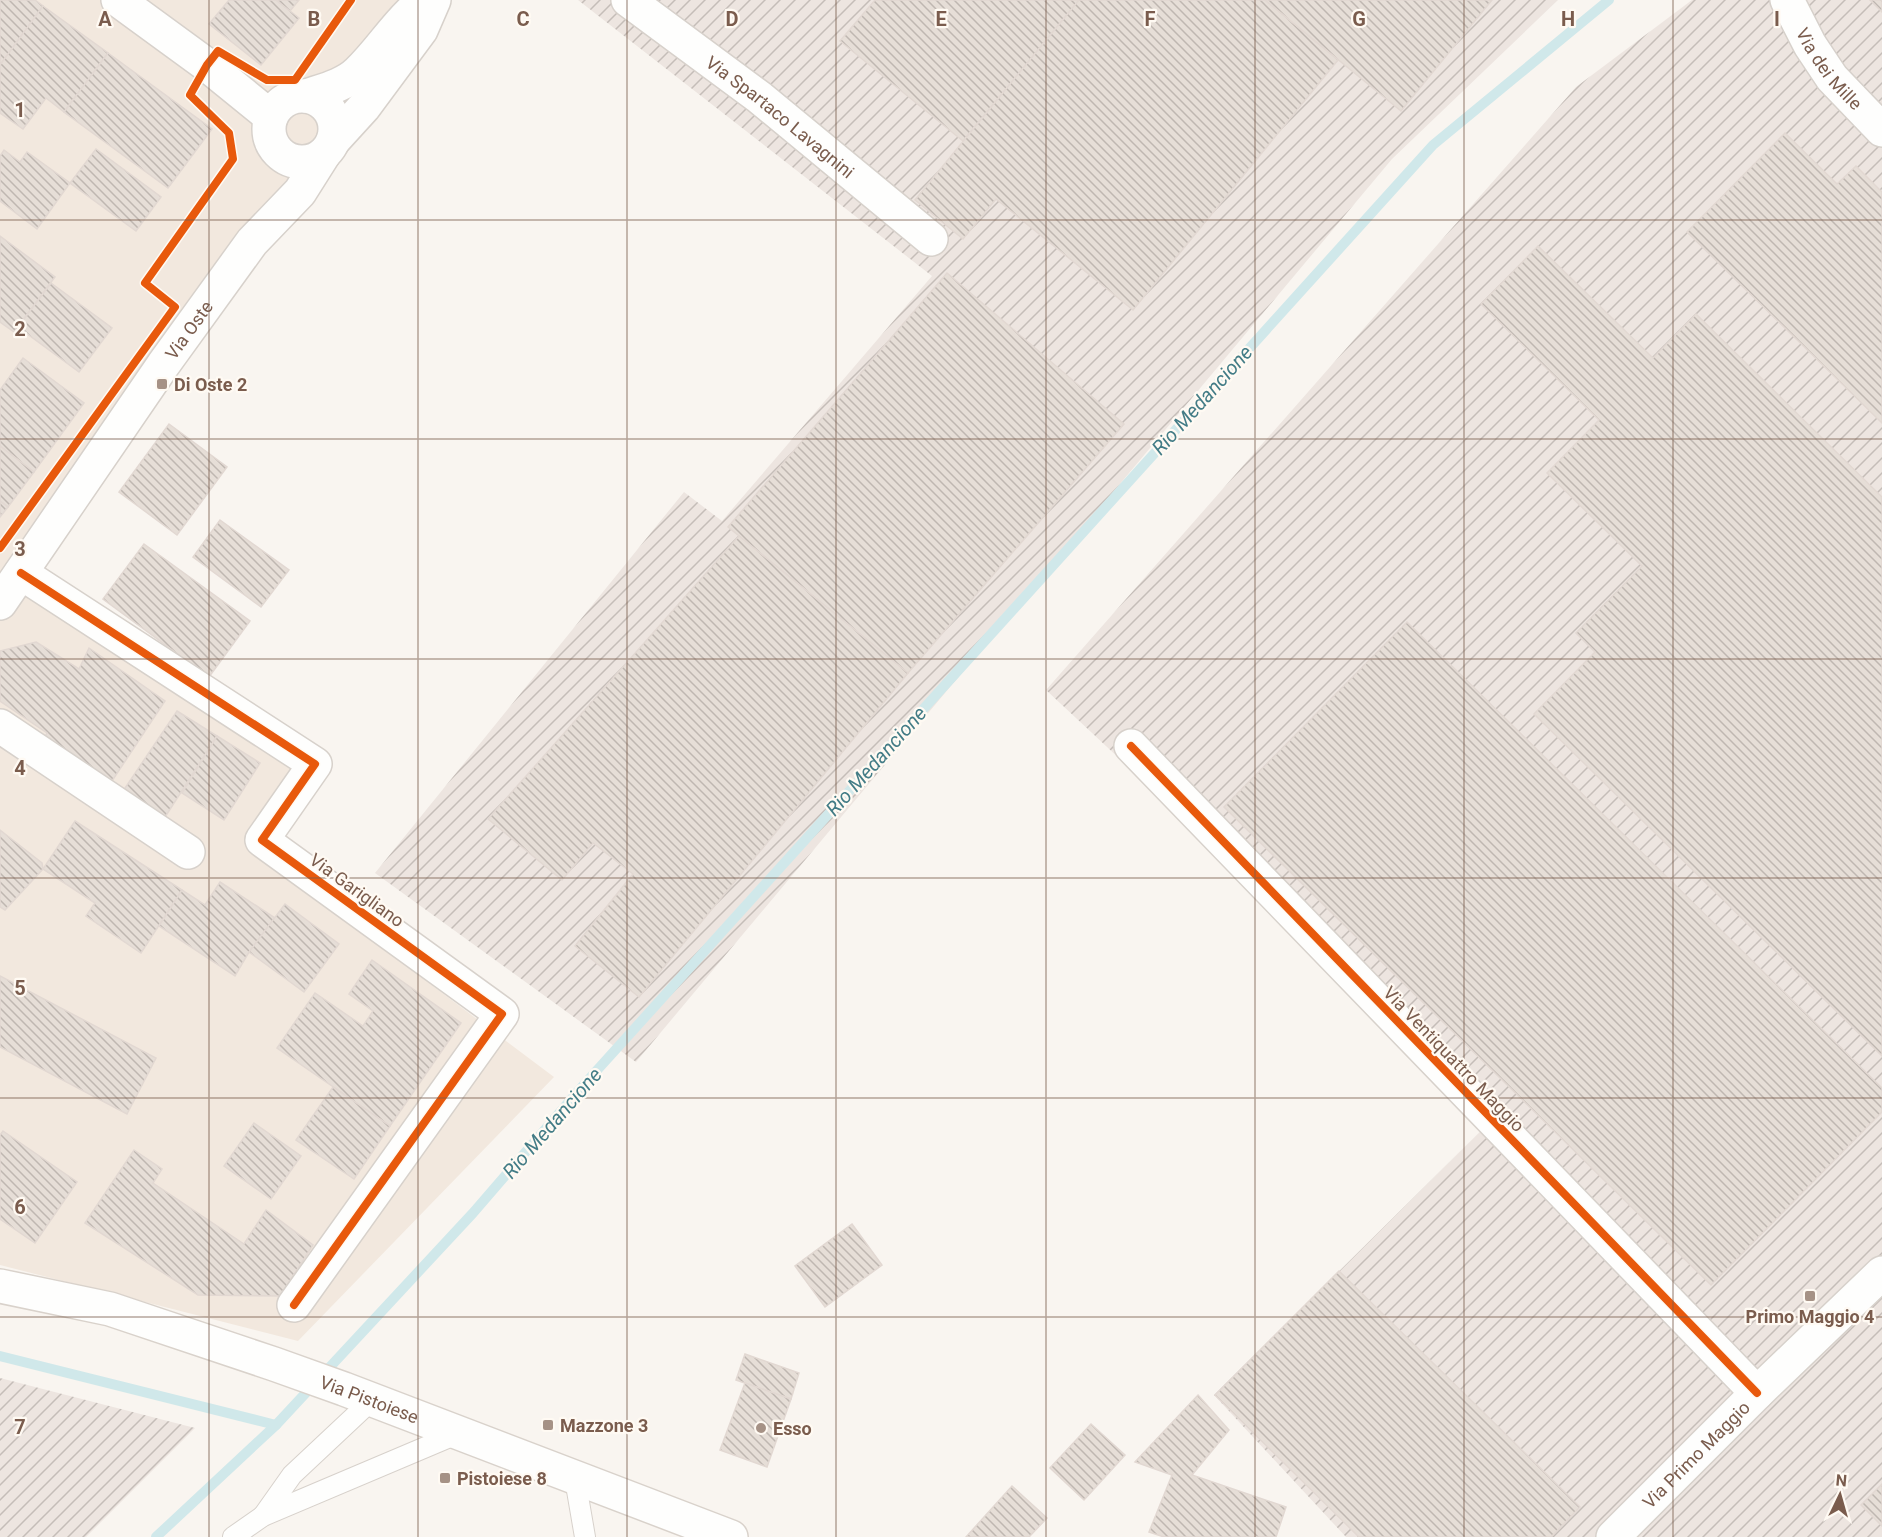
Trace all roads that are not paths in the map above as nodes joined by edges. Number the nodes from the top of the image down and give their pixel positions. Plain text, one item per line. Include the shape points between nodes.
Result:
1 (118, 0) edge
2 (424, 0) edge
3 (435, 0) edge
4 (628, 0) edge
5 (1788, 0) edge
6 (306, 96) junction
7 (271, 117) junction
8 (1882, 130) edge
9 (329, 148) junction
10 (931, 239) dead end
11 (21, 573) junction
12 (0, 603) edge
13 (0, 726) edge
14 (1131, 746) dead end
15 (188, 852) dead end
16 (1882, 1273) edge
17 (0, 1286) edge
18 (294, 1305) dead end
19 (1757, 1393) junction
20 (358, 1395) junction
21 (459, 1433) junction
22 (575, 1479) junction
23 (263, 1516) junction
24 (233, 1537) edge
25 (585, 1537) edge
26 (731, 1537) edge
27 (1613, 1537) edge

1 - 7 street
2 - 6 street via 357,73
3 - 9 street, Via Oste via 421,30
4 - 10 street, Via Spartaco Lavagnini via 759,97
5 - 8 street, Via dei Mille via 1832,78
6 - 7 street via 284,100
6 - 9 street via 325,104 335,121
7 - 9 street via 270,139 283,156 304,163 315,160
9 - 11 street, Via Oste via 300,192 252,242
11 - 12 street, Via Oste
11 - 18 street, Via Garigliano via 315,764 262,840 502,1014
13 - 15 street
14 - 19 street, Via Ventiquattro Maggio
16 - 19 street, Via Primo Maggio
17 - 20 street, Via Pistoiese via 110,1309
19 - 27 street, Via Primo Maggio
20 - 21 street, Via Pistoiese
20 - 23 lane
21 - 22 street, Via Pistoiese
21 - 23 lane
22 - 25 lane
22 - 26 street, Via Pistoiese
23 - 24 lane

